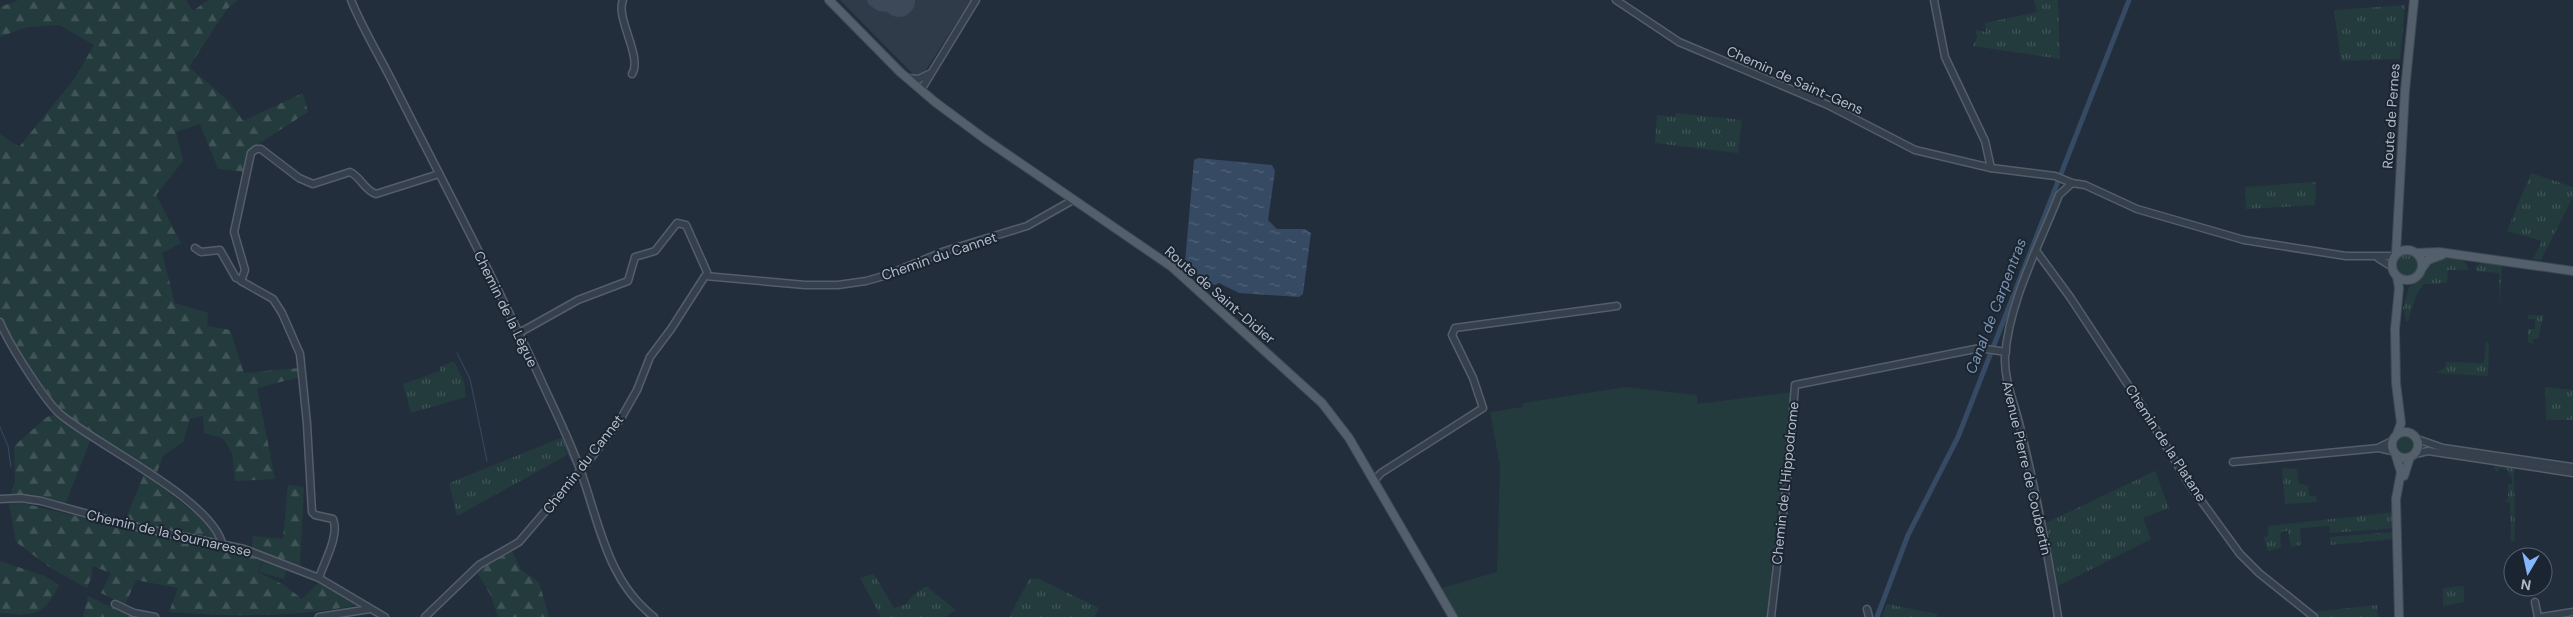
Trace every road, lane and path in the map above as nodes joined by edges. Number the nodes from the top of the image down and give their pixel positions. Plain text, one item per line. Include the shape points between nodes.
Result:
1 (351, 0) edge
2 (623, 0) edge
3 (829, 0) edge
4 (976, 0) edge
5 (1616, 0) edge
6 (1934, 0) edge
7 (2414, 0) edge
8 (632, 74) dead end
9 (927, 76) junction
10 (908, 78) junction
11 (920, 89) junction
12 (1992, 168) junction
13 (438, 174) junction
14 (2072, 184) junction
15 (1073, 200) junction
16 (2398, 234) junction
17 (195, 248) dead end
18 (2408, 250) junction
19 (2037, 252) junction
20 (2416, 253) junction
21 (2449, 253) junction
22 (2395, 255) junction
23 (2377, 258) junction
24 (2392, 267) junction
25 (2422, 268) junction
26 (2573, 271) edge
27 (707, 272) dead end
28 (2397, 277) junction
29 (242, 280) junction
30 (2411, 280) junction
31 (1617, 306) dead end
32 (2398, 308) junction
33 (0, 322) edge
34 (519, 333) junction
35 (2006, 352) junction
36 (2399, 410) junction
37 (2410, 433) junction
38 (2397, 434) junction
39 (2417, 439) junction
40 (2392, 441) junction
41 (2379, 448) junction
42 (2394, 453) junction
43 (2412, 456) junction
44 (2233, 462) dead end
45 (2573, 467) edge
46 (580, 470) junction
47 (2573, 473) edge
48 (1374, 481) junction
49 (0, 498) edge
50 (222, 543) junction
51 (319, 578) junction
52 (2535, 602) dead end
53 (115, 604) dead end
54 (370, 609) junction
55 (1867, 609) dead end
56 (2573, 612) edge
57 (155, 617) edge
58 (319, 617) edge
59 (385, 617) edge
60 (426, 617) edge
61 (654, 617) edge
62 (1453, 617) edge
63 (1771, 617) edge
64 (1869, 617) edge
65 (2058, 617) edge
66 (2314, 617) edge
67 (2400, 617) edge
68 (2538, 617) edge
69 (2542, 617) edge

1 - 13 street, Chemin de la Lègue via 363,30
2 - 8 street via 622,12 635,59
3 - 10 main road, Route de Saint-Didier
4 - 9 street
5 - 12 street, Chemin de Saint-Gens via 1679,42 1828,105 1898,143 1937,157
6 - 12 street via 1945,57 1982,133
7 - 16 main road, Route de Pernes via 2405,90
9 - 10 street
9 - 11 street
10 - 11 main road, Route de Saint-Didier
11 - 15 main road, Route de Saint-Didier via 967,127
12 - 14 street, Chemin de Saint-Gens via 2060,177
13 - 29 street via 376,194 350,172 320,183 306,182 261,149 254,150 234,232 245,270
13 - 34 street, Chemin de la Lègue
14 - 19 street, Avenue Pierre de Coubertin via 2059,195
14 - 23 street, Chemin de Saint-Gens via 2085,185 2137,209 2220,234 2331,254
15 - 46 street, Chemin du Cannet via 1027,226 945,251 887,276 866,281 805,285 705,276 650,357 620,420
15 - 48 main road, Route de Saint-Didier via 1172,267 1295,377 1340,425
16 - 18 main road
16 - 22 main road, Route de Pernes
17 - 29 street via 201,252 220,250 236,278
18 - 20 main road
18 - 22 main road
19 - 35 street, Avenue Pierre de Coubertin via 2014,311
19 - 66 street, Chemin de la Platane via 2138,400 2189,484 2240,554
20 - 21 main road
20 - 25 main road via 2422,261
21 - 25 main road via 2431,258
21 - 26 main road
22 - 23 street, Chemin de Saint-Gens
22 - 24 main road
23 - 24 street, Chemin de Saint-Gens
24 - 28 main road
25 - 30 main road
27 - 34 street via 691,232 686,224 677,223 655,251 635,257 628,281 578,300
28 - 30 main road
28 - 32 main road
29 - 51 street via 255,291 273,299 300,354 312,512 333,519 334,523
30 - 32 main road
31 - 48 street via 1455,328 1452,334 1483,408 1381,473
32 - 36 main road via 2395,345
33 - 50 street via 6,338 58,412 184,498 210,520
34 - 46 street, Chemin de la Lègue
35 - 63 street, Chemin de L'Hippodrome via 1980,348 1795,385
35 - 65 street, Avenue Pierre de Coubertin via 2007,382 2021,429
36 - 37 main road
36 - 38 main road via 2401,423
37 - 38 main road
37 - 39 main road
38 - 40 main road
39 - 43 main road via 2418,445
39 - 45 street via 2442,448
40 - 41 street
40 - 42 main road
41 - 42 street
41 - 44 street
42 - 43 main road via 2403,458
42 - 67 main road via 2401,472 2396,499
43 - 47 street via 2431,452
43 - 67 main road via 2405,468 2400,494
46 - 60 street, Chemin du Cannet via 519,542 479,565
46 - 61 street, Chemin de la Lègue via 596,526 612,565 636,601
48 - 62 main road, Route de Saint-Didier
49 - 50 street, Chemin de la Sournaresse via 40,501 128,524
50 - 51 street, Chemin de la Sournaresse
51 - 54 street, Chemin de la Sournaresse
52 - 68 street
53 - 57 street via 134,613
54 - 58 street
54 - 59 street, Chemin de la Sournaresse
55 - 64 street
56 - 69 street

